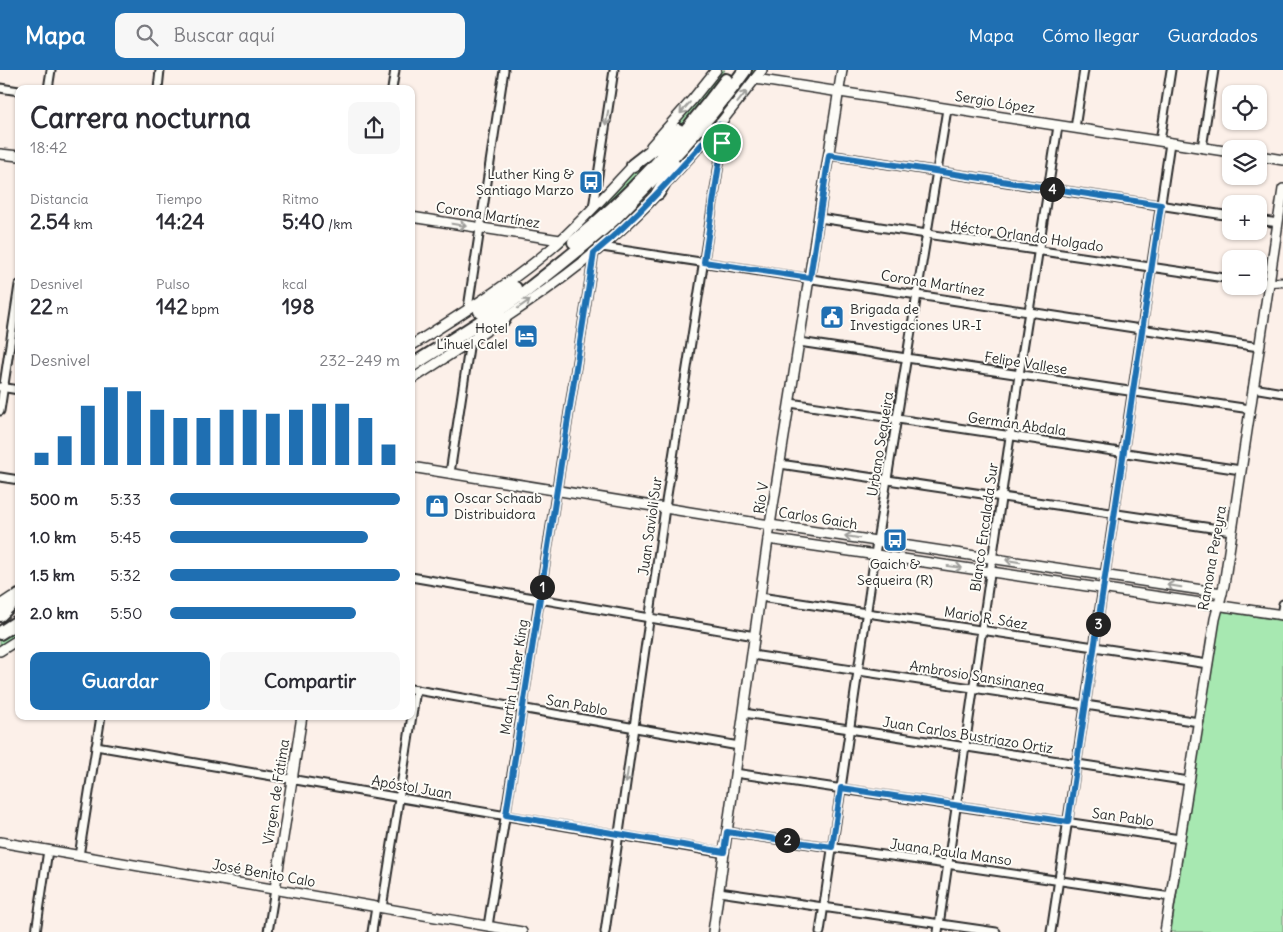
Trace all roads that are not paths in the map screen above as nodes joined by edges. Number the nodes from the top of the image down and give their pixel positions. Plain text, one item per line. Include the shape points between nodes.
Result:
1 (51, 70) edge
2 (160, 70) edge
3 (395, 70) edge
4 (504, 70) edge
5 (614, 70) edge
6 (716, 70) edge
7 (732, 70) edge
8 (744, 70) edge
9 (762, 70) edge
10 (842, 70) edge
11 (1084, 70) edge
12 (1171, 70) edge
13 (1214, 70) edge
14 (755, 79) junction
15 (49, 85) edge
16 (158, 85) edge
17 (393, 85) edge
18 (0, 88) edge
19 (15, 90) edge
20 (839, 92) junction
21 (720, 103) junction
22 (947, 109) junction
23 (719, 125) junction
24 (1058, 126) junction
25 (1075, 128) junction
26 (1160, 141) junction
27 (1170, 143) junction
28 (1202, 148) junction
29 (1222, 151) edge
30 (0, 154) edge
31 (829, 155) junction
32 (15, 156) edge
33 (1267, 157) edge
34 (1283, 160) edge
35 (633, 165) junction
36 (937, 171) junction
37 (1048, 188) junction
38 (1283, 189) edge
39 (658, 193) junction
40 (1161, 205) junction
41 (593, 209) junction
42 (1222, 215) edge
43 (415, 218) edge
44 (819, 218) junction
45 (1267, 221) edge
46 (1278, 223) junction
47 (480, 228) junction
48 (927, 234) junction
49 (560, 240) junction
50 (602, 247) junction
51 (1039, 250) junction
52 (594, 253) junction
53 (704, 262) junction
54 (1152, 267) junction
55 (810, 278) junction
56 (1222, 278) edge
57 (1269, 282) junction
58 (1283, 282) edge
59 (917, 295) junction
60 (468, 308) junction
61 (15, 309) edge
62 (1029, 312) junction
63 (504, 319) junction
64 (1142, 329) junction
65 (470, 341) junction
66 (799, 342) junction
67 (415, 343) edge
68 (1259, 347) junction
69 (415, 353) edge
70 (907, 358) junction
71 (415, 363) edge
72 (415, 369) edge
73 (1019, 375) junction
74 (415, 377) edge
75 (2, 387) edge
76 (1253, 388) junction
77 (15, 389) edge
78 (1133, 392) junction
79 (1283, 392) edge
80 (790, 403) junction
81 (1250, 409) junction
82 (0, 411) edge
83 (897, 419) junction
84 (1010, 436) junction
85 (1124, 453) junction
86 (780, 464) junction
87 (415, 468) edge
88 (1241, 470) junction
89 (450, 473) junction
90 (0, 477) edge
91 (15, 479) edge
92 (887, 480) junction
93 (557, 490) junction
94 (1001, 497) junction
95 (665, 508) junction
96 (1114, 514) junction
97 (770, 525) junction
98 (1232, 531) junction
99 (768, 539) junction
100 (877, 541) junction
101 (876, 555) junction
102 (992, 558) junction
103 (990, 572) junction
104 (1105, 575) junction
105 (415, 578) edge
106 (1103, 588) junction
107 (1222, 593) junction
108 (15, 596) edge
109 (760, 597) junction
110 (15, 598) edge
111 (540, 599) junction
112 (1283, 604) edge
113 (0, 605) edge
114 (1218, 605) junction
115 (867, 613) junction
116 (15, 614) edge
117 (0, 615) edge
118 (1282, 615) edge
119 (649, 618) junction
120 (0, 623) edge
121 (15, 624) edge
122 (982, 630) junction
123 (0, 633) edge
124 (755, 636) junction
125 (15, 642) edge
126 (1094, 647) junction
127 (0, 652) edge
128 (752, 655) junction
129 (1208, 664) junction
130 (858, 671) junction
131 (973, 688) junction
132 (415, 690) edge
133 (1085, 705) junction
134 (523, 708) junction
135 (744, 714) junction
136 (100, 720) edge
137 (301, 720) edge
138 (410, 720) edge
139 (1199, 722) junction
140 (634, 728) junction
141 (850, 730) junction
142 (96, 746) junction
143 (739, 746) junction
144 (965, 747) junction
145 (1076, 764) junction
146 (735, 773) junction
147 (292, 779) junction
148 (1189, 781) junction
149 (841, 788) junction
150 (400, 798) junction
151 (956, 805) junction
152 (506, 815) junction
153 (1068, 822) junction
154 (727, 832) junction
155 (619, 835) junction
156 (1180, 839) junction
157 (0, 842) edge
158 (832, 847) junction
159 (48, 850) junction
160 (724, 852) junction
161 (79, 856) junction
162 (948, 864) junction
163 (1059, 881) junction
164 (275, 889) junction
165 (718, 892) junction
166 (1171, 898) junction
167 (379, 907) junction
168 (824, 907) junction
169 (939, 924) junction
170 (484, 928) edge
171 (36, 932) edge
172 (268, 932) edge
173 (372, 932) edge
174 (522, 932) edge
175 (605, 932) edge
176 (713, 932) edge
177 (820, 932) edge
178 (938, 932) edge
179 (996, 932) edge
180 (1051, 932) edge
181 (1165, 932) edge

1 - 15 street
2 - 16 street
3 - 17 street
4 - 47 street
5 -> 41 street
6 -> 35 street
7 - 35 highway via 683,125
7 - 69 highway via 687,129 602,218 513,289
8 - 21 highway
9 - 14 street
10 - 20 street, Río V
11 - 25 street
12 - 26 street
13 - 28 street
14 - 20 street, Sergio López
23 -> 14 street
18 - 19 street
20 - 22 street, Sergio López
20 - 31 street, Río V
21 - 39 highway via 709,124 673,167
21 - 71 highway via 652,180 594,237 519,295
22 - 24 street, Sergio López
22 - 36 street, Urbano Sequeira
23 - 39 street
23 - 53 street, Juan Savioli Sur via 722,145
24 - 25 street, Sergio López
24 - 37 street, Blanco Encalada Sur
25 - 26 street, Sergio López
26 - 27 street, Sergio López
27 - 28 street, Sergio López
27 - 40 street
28 - 29 street, Sergio López
30 - 32 street
31 - 36 street
31 - 44 street, Río V
33 - 34 street
35 - 41 street
36 - 37 street
36 - 48 street, Urbano Sequeira
37 - 40 street
37 - 51 street, Blanco Encalada Sur
38 - 46 street, Ramona Pereyra
39 - 50 street
40 - 42 street
40 - 54 street
41 - 49 street
43 -> 47 street, Corona Martínez
44 - 48 street, Héctor Orlando Holgado
44 - 55 street, Río V
45 - 46 street
46 - 57 street, Ramona Pereyra
47 - 49 street, Corona Martínez
47 - 60 street
48 - 51 street, Héctor Orlando Holgado
48 - 59 street, Urbano Sequeira
49 - 60 street via 511,280
50 - 52 street
50 - 53 street, Corona Martínez
51 - 54 street, Héctor Orlando Holgado
51 - 62 street, Blanco Encalada Sur
63 -> 52 street
52 - 93 street, Martin Luther King
53 - 55 street, Corona Martínez
53 - 95 street, Juan Savioli Sur
54 - 56 street, Héctor Orlando Holgado
54 - 64 street
55 - 59 street, Corona Martínez
55 - 66 street, Río V
57 - 58 street
57 - 68 street, Ramona Pereyra
59 - 62 street, Corona Martínez
59 - 70 street, Urbano Sequeira
60 - 67 street
61 - 75 street
62 - 64 street, Corona Martínez
62 - 73 street, Blanco Encalada Sur
63 - 65 street
63 - 72 highway via 478,330
64 - 68 street, Corona Martínez
64 - 78 street
65 - 74 street
65 - 89 street
66 - 70 street, Felipe Vallese
66 - 80 street, Río V
68 - 76 street, Ramona Pereyra
70 - 73 street, Felipe Vallese
70 - 83 street, Urbano Sequeira
73 - 78 street, Felipe Vallese
73 - 84 street, Blanco Encalada Sur
75 - 77 street
75 - 82 street
76 - 79 street
76 - 81 street, Ramona Pereyra
78 - 81 street, Felipe Vallese
78 - 85 street
80 - 83 street, Germán Abdala
80 - 86 street, Río V
81 - 88 street, Ramona Pereyra
83 - 84 street, Germán Abdala
83 - 92 street, Urbano Sequeira
84 - 85 street, Germán Abdala
84 - 94 street, Blanco Encalada Sur
85 - 88 street, Germán Abdala
85 - 96 street
86 - 92 street
86 - 97 street, Río V
87 - 89 street, Carlos Gaich
88 - 98 street, Ramona Pereyra
89 - 93 street, Carlos Gaich
90 - 91 street
92 - 94 street
92 - 100 street, Urbano Sequeira
93 - 95 street, Carlos Gaich
93 - 111 street, Martin Luther King
94 - 96 street
94 - 102 street, Blanco Encalada Sur
95 - 97 street, Carlos Gaich
95 - 119 street, Juan Savioli Sur
96 - 98 street
96 - 104 street
97 - 99 street, Río V
100 -> 97 street, Carlos Gaich
98 - 107 street, Ramona Pereyra
99 - 101 street, Carlos Gaich
99 - 109 street, Río V
100 - 101 street, Urbano Sequeira
100 - 102 street, Carlos Gaich
101 -> 103 street, Carlos Gaich
101 - 115 street, Urbano Sequeira
102 - 103 street, Blanco Encalada Sur
104 -> 102 street, Carlos Gaich
103 - 106 street, Carlos Gaich
103 - 122 street, Blanco Encalada Sur
104 - 106 street
107 -> 104 street, Carlos Gaich
105 - 111 street
106 - 114 street, Carlos Gaich
106 - 126 street
107 - 114 street, Ramona Pereyra
108 - 113 street
109 - 115 street, Mario R. Sáez
109 - 124 street, Río V
110 - 117 highway
111 - 119 street
111 - 134 street, Martin Luther King
112 - 118 street
114 - 118 street, Carlos Gaich
114 - 129 street, Ramona Pereyra
115 - 122 street, Mario R. Sáez
115 - 130 street, Urbano Sequeira
116 - 120 highway
119 - 124 street
119 - 140 street, Juan Savioli Sur
121 - 123 highway
122 - 126 street, Mario R. Sáez
122 - 131 street, Blanco Encalada Sur
124 - 128 street, Río V
125 - 127 street
126 - 129 street, Mario R. Sáez
126 - 133 street
128 - 130 street, Ambrosio Sansinanea
128 - 135 street, Río V
129 - 139 street, Ramona Pereyra
130 - 131 street, Ambrosio Sansinanea
130 - 141 street, Urbano Sequeira
131 - 133 street, Ambrosio Sansinanea
131 - 144 street, Blanco Encalada Sur
132 - 134 street, San Pablo
133 - 139 street, Ambrosio Sansinanea
133 - 145 street
134 - 140 street, San Pablo
134 - 152 street, Martin Luther King
135 - 141 street, Juan Carlos Bustriazo Ortiz
135 - 143 street, Río V
136 - 142 street
137 - 147 street, Vírgen de Fátima
138 - 150 street
139 - 148 street, Ramona Pereyra
140 - 143 street, San Pablo
140 -> 155 street, Juan Savioli Sur
141 - 144 street, Juan Carlos Bustriazo Ortiz
141 - 149 street, Urbano Sequeira
142 - 147 street, Apóstol Juan
142 - 161 street
143 - 146 street, Río V
144 - 145 street, Juan Carlos Bustriazo Ortiz
144 - 151 street, Blanco Encalada Sur
145 - 148 street, Juan Carlos Bustriazo Ortiz
145 - 153 street
146 - 149 street, San Pablo
146 - 154 street, Río V
147 - 150 street, Apóstol Juan
147 - 164 street, Vírgen de Fátima
148 - 156 street, Ramona Pereyra
149 - 151 street, San Pablo
149 - 158 street, Urbano Sequeira
150 - 152 street, Apóstol Juan
150 - 167 street
151 - 153 street, San Pablo
151 - 162 street, Blanco Encalada Sur
152 - 155 street, Apóstol Juan
152 - 170 street, Martin Luther King
153 - 156 street, San Pablo
153 - 163 street
154 - 158 street, Juana Paula Manso
154 - 160 street, Río V
155 - 160 street, Apóstol Juan
155 - 175 street, Juan Savioli Sur
156 - 166 street, Ramona Pereyra
157 - 159 street, José Benito Calo
158 - 162 street, Juana Paula Manso
158 - 168 street, Urbano Sequeira
159 - 161 street, José Benito Calo
159 - 171 street
160 - 165 street, Río V
161 - 164 street, José Benito Calo
162 - 163 street, Juana Paula Manso
162 - 169 street, Blanco Encalada Sur
163 - 166 street, Juana Paula Manso
163 - 180 street
164 - 167 street, José Benito Calo
164 - 172 street, Vírgen de Fátima
165 - 168 street
165 - 176 street, Río V
166 - 181 street, Ramona Pereyra
167 - 170 street, José Benito Calo
167 - 173 street
168 - 169 street
168 - 177 street, Urbano Sequeira
169 - 178 street, Blanco Encalada Sur
169 - 179 street
170 - 174 street, José Benito Calo

